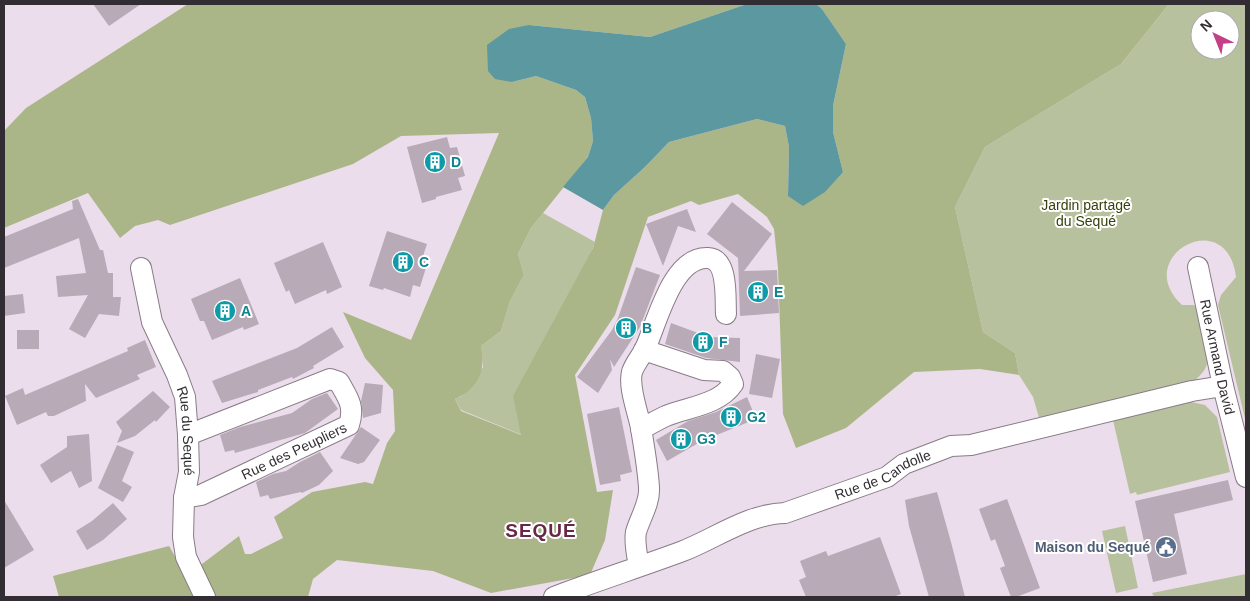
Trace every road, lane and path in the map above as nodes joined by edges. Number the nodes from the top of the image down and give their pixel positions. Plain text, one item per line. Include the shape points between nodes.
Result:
1 (1198, 267) dead end
2 (141, 268) dead end
3 (726, 314) dead end
4 (644, 350) junction
5 (1223, 386) junction
6 (641, 430) junction
7 (188, 435) junction
8 (1246, 476) edge
9 (184, 498) junction
10 (639, 566) junction
11 (205, 597) edge
12 (554, 597) edge

1 - 5 street, Rue Armand David
2 - 7 street, Rue du Sequé via 152,322 185,397
3 - 4 street via 724,272 710,257 697,258 681,270 672,284
4 - 6 street via 631,383
4 - 6 street via 704,370 723,371 733,384 728,392 711,401 665,416
5 - 8 street, Rue Armand David
5 - 10 street, Rue de Candolle via 970,445 951,446 904,464 887,477 785,513 761,516 680,552
6 - 10 street via 649,490 636,534
7 - 9 street, Rue du Sequé via 189,472
7 - 9 street, Rue des Peupliers via 330,379 338,382 350,401 350,425 201,495
9 - 11 street, Rue du Sequé via 186,557
10 - 12 street, Rue de Candolle

